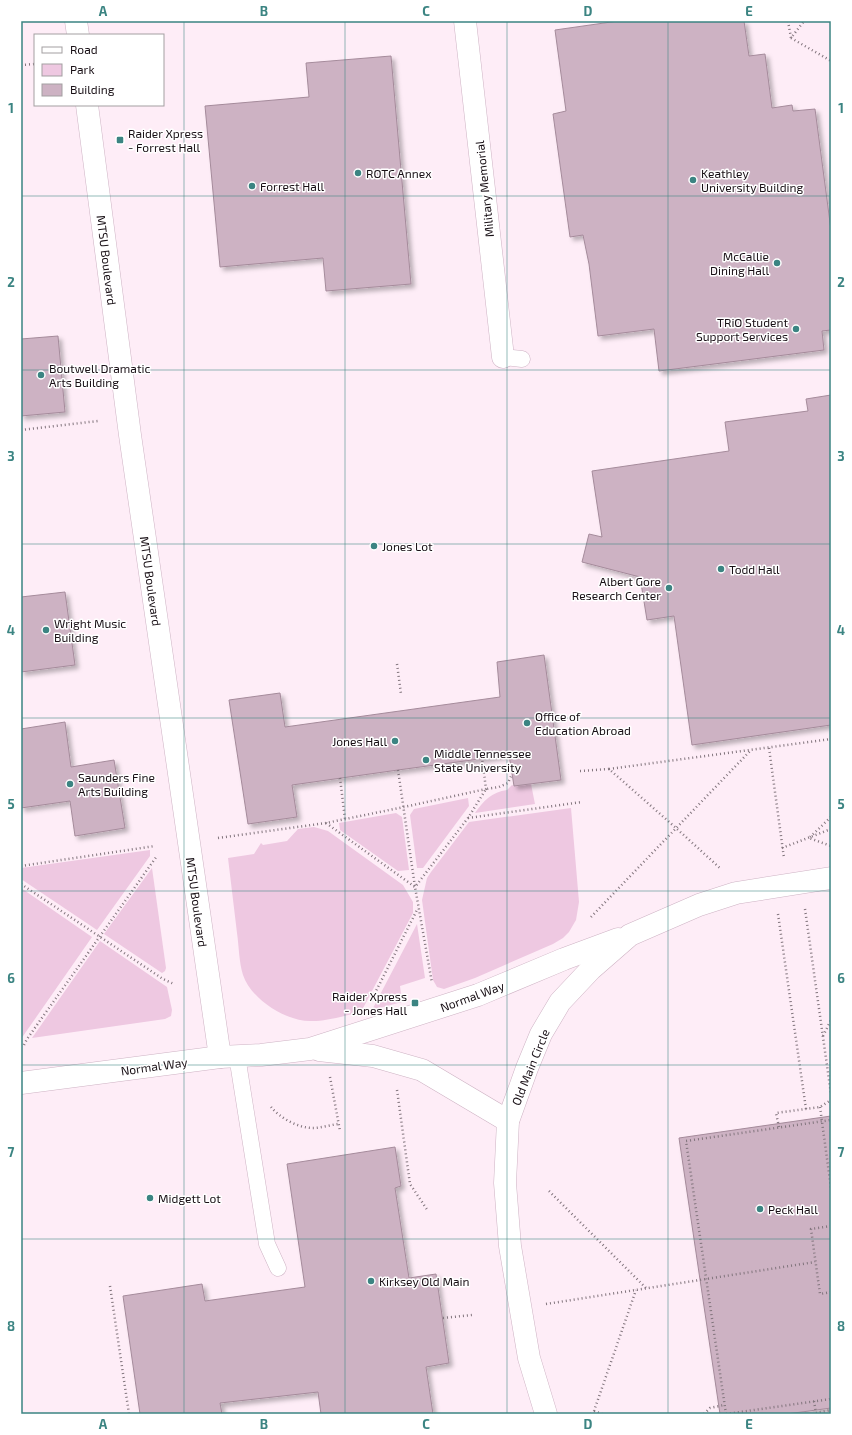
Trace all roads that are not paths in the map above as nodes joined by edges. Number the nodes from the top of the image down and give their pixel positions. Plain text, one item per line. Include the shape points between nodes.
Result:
1 (76, 21) edge
2 (465, 21) edge
3 (78, 34) edge
4 (87, 106) edge
5 (512, 358) dead end
6 (831, 878) edge
7 (630, 935) junction
8 (310, 1049) junction
9 (228, 1057) junction
10 (21, 1084) edge
11 (508, 1121) junction
12 (278, 1268) dead end
13 (546, 1414) edge

1 - 3 street
2 - 5 street, Military Memorial
4 - 9 street, MTSU Boulevard via 130,435
6 - 7 street, Old Main Circle via 736,893 699,905
7 - 8 street, Normal Way via 478,995
7 - 11 street, Old Main Circle via 591,969 560,1002 541,1034
8 - 9 street, Normal Way
8 - 11 street, Normal Way via 373,1056 422,1070
9 - 10 street, Normal Way
9 - 12 lane via 267,1244
11 - 13 street, Old Main Circle via 505,1183 510,1246 529,1358

